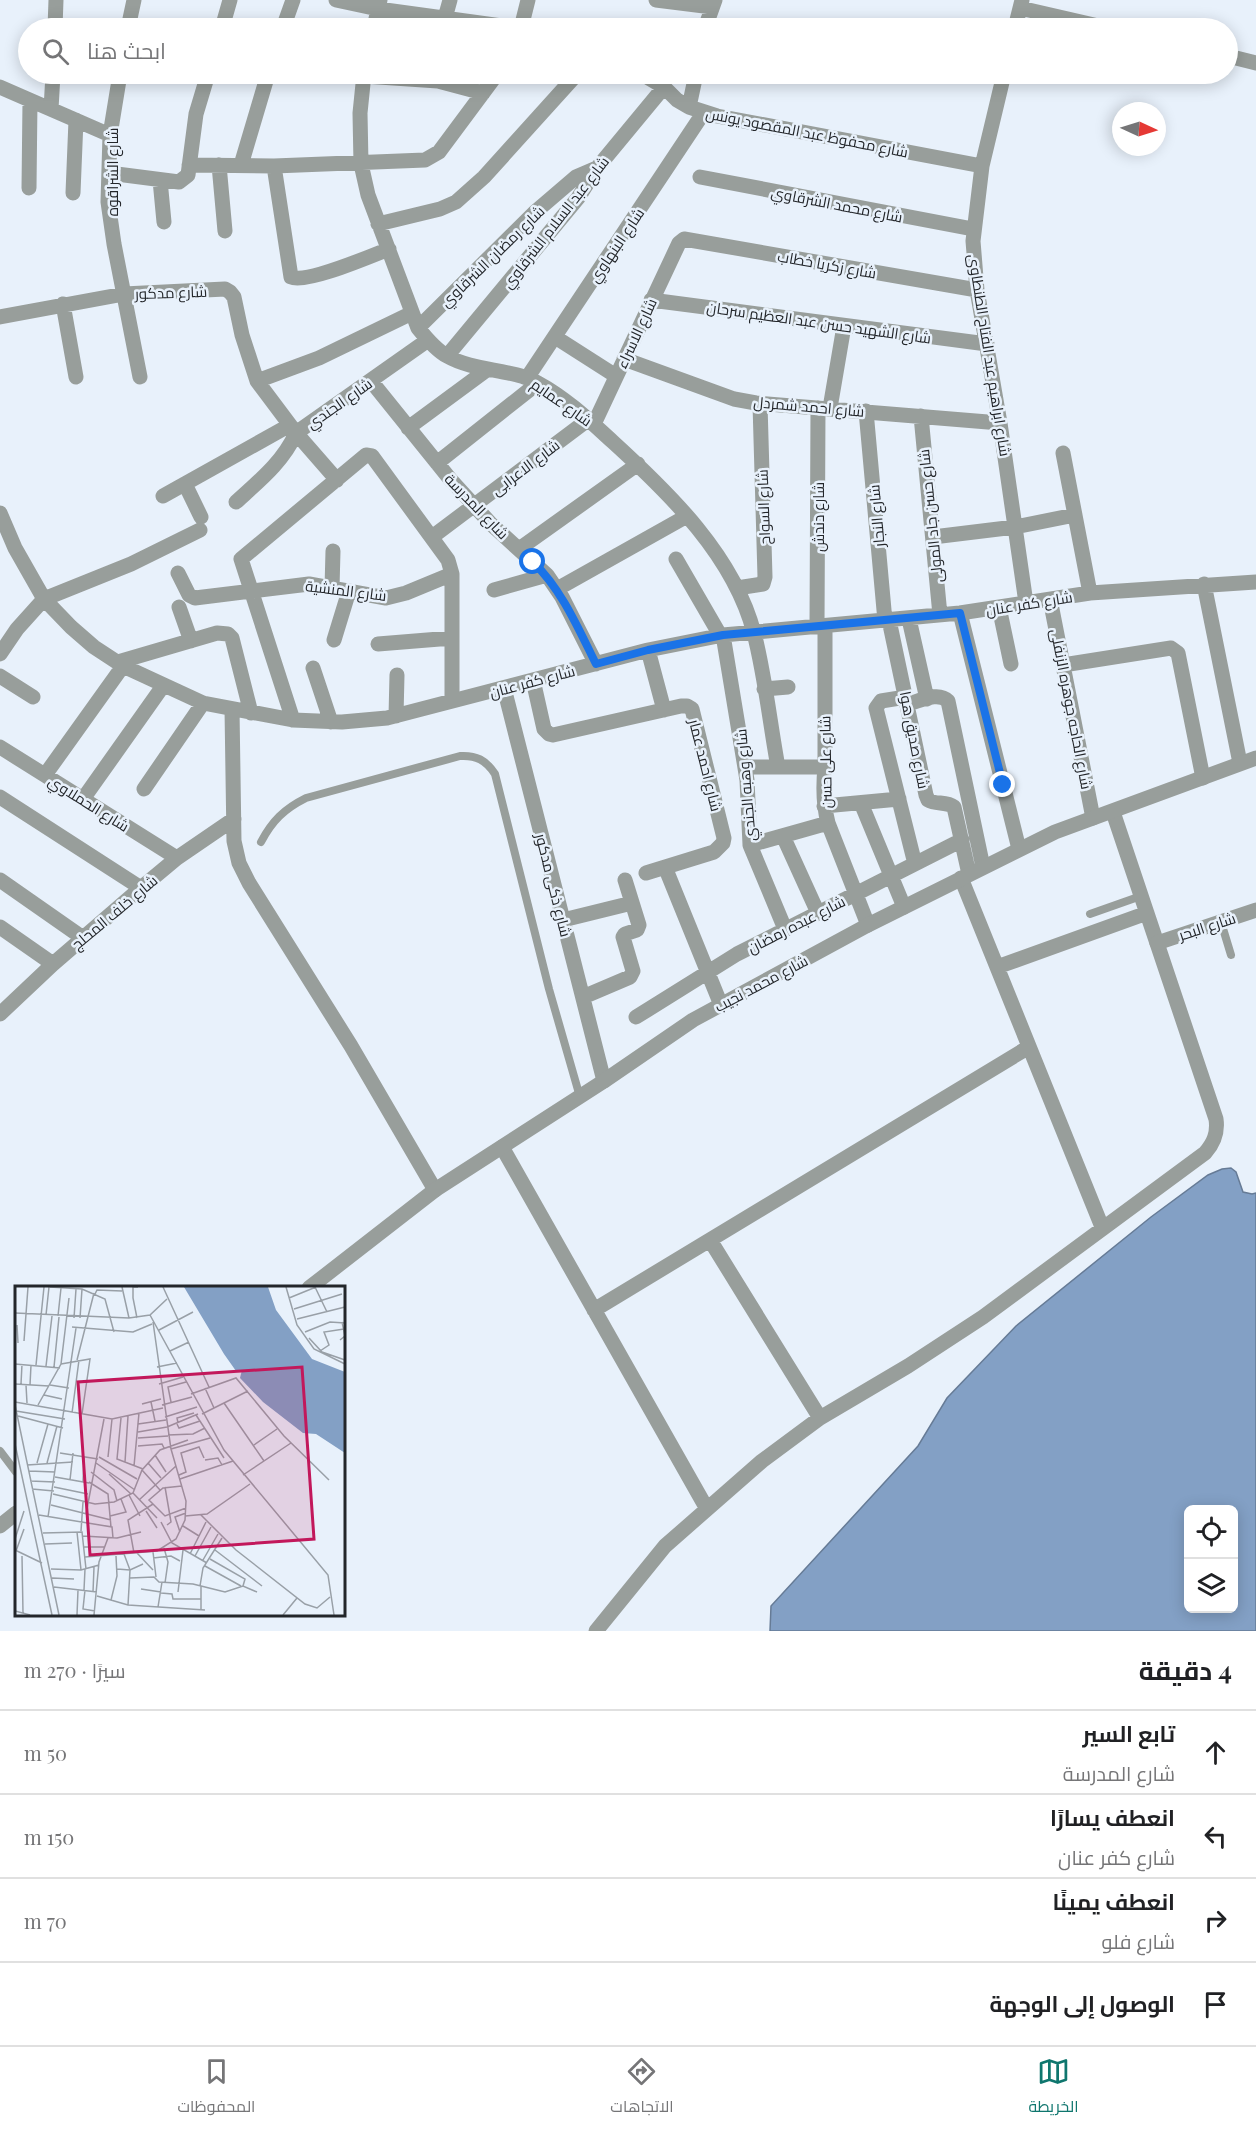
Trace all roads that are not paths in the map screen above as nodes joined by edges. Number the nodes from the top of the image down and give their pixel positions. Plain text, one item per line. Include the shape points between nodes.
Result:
1 (56, 0) edge
2 (134, 0) edge
3 (230, 0) edge
4 (293, 0) edge
5 (336, 0) edge
6 (450, 0) edge
7 (528, 0) edge
8 (656, 0) edge
9 (713, 3) edge
10 (1021, 4) edge
11 (379, 5) edge
12 (55, 18) edge
13 (130, 18) edge
14 (225, 18) edge
15 (287, 18) edge
16 (445, 18) joint
17 (522, 18) edge
18 (708, 18) edge
19 (1071, 18) edge
20 (1238, 59) edge
21 (1256, 63) edge
22 (52, 84) edge
23 (118, 84) edge
24 (205, 84) edge
25 (265, 84) edge
26 (363, 84) edge
27 (449, 84) edge
28 (490, 84) edge
29 (568, 84) edge
30 (659, 84) edge
31 (694, 84) edge
32 (1002, 84) edge
33 (0, 87) edge
34 (664, 87) junction
35 (483, 93) junction
36 (30, 100) junction
37 (689, 107) junction
38 (51, 109) junction
39 (705, 112) junction
40 (76, 120) junction
41 (110, 135) junction
42 (361, 164) junction
43 (189, 165) junction
44 (219, 165) junction
45 (241, 165) junction
46 (274, 166) junction
47 (982, 166) junction
48 (597, 168) junction
49 (109, 173) junction
50 (700, 177) dead end
51 (160, 180) junction
52 (29, 188) dead end
53 (73, 193) dead end
54 (164, 222) dead end
55 (378, 224) junction
56 (973, 229) junction
57 (225, 231) dead end
58 (679, 243) joint
59 (389, 249) junction
60 (977, 290) junction
61 (124, 294) junction
62 (651, 300) junction
63 (63, 304) junction
64 (412, 313) junction
65 (0, 317) edge
66 (844, 326) junction
67 (423, 334) junction
68 (555, 337) junction
69 (987, 344) junction
70 (447, 356) junction
71 (624, 359) junction
72 (488, 369) junction
73 (616, 376) junction
74 (76, 377) dead end
75 (140, 377) dead end
76 (533, 380) junction
77 (257, 381) junction
78 (371, 381) junction
79 (760, 404) junction
80 (824, 408) junction
81 (866, 411) junction
82 (921, 416) junction
83 (591, 421) junction
84 (1000, 423) junction
85 (408, 428) junction
86 (293, 429) junction
87 (1063, 453) dead end
88 (437, 463) junction
89 (638, 464) junction
90 (337, 480) junction
91 (185, 484) junction
92 (162, 496) dead end
93 (236, 502) dead end
94 (473, 505) junction
95 (0, 513) edge
96 (1075, 515) junction
97 (687, 516) junction
98 (1015, 527) junction
99 (432, 537) junction
100 (933, 537) junction
101 (6, 541) edge
102 (519, 549) junction
103 (333, 551) dead end
104 (676, 559) dead end
105 (178, 573) dead end
106 (452, 573) junction
107 (547, 575) junction
108 (1256, 582) edge
109 (1204, 585) junction
110 (332, 588) junction
111 (737, 588) junction
112 (557, 589) junction
113 (494, 590) dead end
114 (253, 591) junction
115 (349, 591) junction
116 (1090, 593) junction
117 (44, 599) junction
118 (1050, 599) junction
119 (1026, 603) junction
120 (179, 607) dead end
121 (999, 607) junction
122 (960, 613) junction
123 (940, 615) junction
124 (909, 619) junction
125 (887, 621) junction
126 (821, 626) junction
127 (754, 632) junction
128 (721, 635) junction
129 (452, 638) junction
130 (334, 640) dead end
131 (191, 641) junction
132 (378, 644) dead end
133 (648, 650) junction
134 (0, 654) edge
135 (120, 664) junction
136 (596, 664) junction
137 (1011, 664) dead end
138 (1063, 665) junction
139 (313, 668) dead end
140 (397, 675) dead end
141 (0, 676) edge
142 (533, 680) junction
143 (163, 686) junction
144 (788, 687) dead end
145 (504, 688) junction
146 (764, 689) junction
147 (33, 697) dead end
148 (927, 699) junction
149 (907, 700) junction
150 (452, 701) junction
151 (203, 703) junction
152 (232, 709) junction
153 (664, 710) junction
154 (251, 713) junction
155 (396, 716) junction
156 (293, 720) junction
157 (331, 722) junction
158 (0, 747) edge
159 (1256, 758) edge
160 (1240, 763) junction
161 (745, 767) junction
162 (778, 767) junction
163 (825, 767) junction
164 (45, 775) junction
165 (1203, 778) junction
166 (144, 789) dead end
167 (0, 797) edge
168 (83, 799) junction
169 (899, 799) junction
170 (861, 803) junction
171 (824, 806) junction
172 (1113, 812) junction
173 (1093, 818) junction
174 (234, 819) junction
175 (828, 823) junction
176 (783, 836) junction
177 (962, 840) junction
178 (261, 842) dead end
179 (750, 845) junction
180 (1019, 849) junction
181 (177, 858) junction
182 (915, 864) junction
183 (665, 867) junction
184 (646, 873) dead end
185 (971, 873) junction
186 (891, 876) junction
187 (0, 880) edge
188 (625, 880) dead end
189 (141, 888) junction
190 (856, 894) junction
191 (1141, 896) junction
192 (632, 903) junction
193 (904, 907) junction
194 (1256, 910) edge
195 (818, 913) junction
196 (1147, 913) junction
197 (1090, 914) dead end
198 (563, 920) junction
199 (1221, 922) junction
200 (868, 925) junction
201 (0, 927) edge
202 (786, 929) junction
203 (83, 938) junction
204 (1157, 943) junction
205 (1231, 955) dead end
206 (53, 964) junction
207 (997, 968) junction
208 (708, 973) junction
209 (583, 997) junction
210 (721, 1005) junction
211 (0, 1014) edge
212 (636, 1017) dead end
213 (1029, 1047) junction
214 (604, 1081) junction
215 (580, 1096) junction
216 (502, 1147) junction
217 (435, 1190) junction
218 (1102, 1227) junction
219 (710, 1240) junction
220 (310, 1286) edge
221 (594, 1310) junction
222 (820, 1418) junction
223 (0, 1451) edge
224 (15, 1471) edge
225 (707, 1509) junction
226 (15, 1514) edge
227 (0, 1526) edge
228 (596, 1631) edge

1 - 12 street
2 - 13 street
3 - 14 street
4 - 15 street
5 - 11 street
6 - 16 street
7 - 17 street
8 - 9 street
9 - 18 street
10 - 19 street
11 - 16 street
20 - 21 street
22 - 38 street
23 - 41 street, شارع الشراقوه
24 - 43 street via 196,114
25 - 45 street
26 - 42 street, شارع عمايم
27 - 35 street
28 - 35 street
29 - 55 street via 484,177 456,202
30 - 34 street, شارع محفوظ عبد المقصود يونس
31 - 37 street
32 - 47 street, شارع ابراهيم عبد الفتاح الطنطاوى
33 - 36 street
34 - 37 street, شارع محفوظ عبد المقصود يونس
34 - 48 street, شارع عبد السلام الشرقاوي
35 - 42 street via 432,158
36 - 38 street
36 - 52 street
37 - 39 street, شارع محفوظ عبد المقصود يونس
38 - 40 street
39 - 47 street, شارع محفوظ عبد المقصود يونس
39 - 68 street, شارع البنهاوي
40 - 41 street
40 - 53 street
41 - 49 street, شارع الشراقوه
42 - 46 street
42 - 55 street, شارع عمايم
43 - 44 street
43 - 51 street via 183,181
44 - 45 street
44 - 57 street
45 - 46 street
46 - 59 street via 291,278 296,280 350,265
47 - 56 street, شارع ابراهيم عبد الفتاح الطنطاوى
48 - 67 street, شارع رمضان الشرقاوي via 576,177 534,213
48 - 70 street, شارع عبد السلام الشرقاوي via 578,198
49 - 51 street
49 - 61 street, شارع الشراقوه via 108,202
50 - 56 street, شارع محمد الشرقاوي
51 - 54 street
55 - 59 street, شارع عمايم
56 - 60 street, شارع ابراهيم عبد الفتاح الطنطاوى
58 - 60 street, شارع زكريا خطاب via 684,239
58 - 62 street, شارع الاسراء
59 - 64 street, شارع عمايم
60 - 69 street, شارع ابراهيم عبد الفتاح الطنطاوى
61 - 63 street, شارع مدكور
61 - 75 street, شارع الشراقوه
61 - 77 street, شارع مدكور via 230,292
62 - 66 street, شارع الشهيد حسن عبد العظيم سرحان
62 - 71 street, شارع الاسراء
63 - 65 street, شارع مدكور
63 - 74 street
64 - 67 street, شارع عمايم
64 - 77 street via 319,358
66 - 69 street, شارع الشهيد حسن عبد العظيم سرحان
66 - 80 street, شارع دندش
67 - 70 street, شارع عمايم
67 - 78 street, شارع الجندي
68 - 73 street
68 - 76 street, شارع البنهاوي
69 - 84 street, شارع ابراهيم عبد الفتاح الطنطاوى
70 - 72 street, شارع عمايم
71 - 73 street, شارع الاسراء
71 - 79 street, شارع احمد شمردل via 734,399
72 - 76 street, شارع عمايم
72 - 85 street
73 - 83 street, شارع الاسراء
76 - 83 street, شارع عمايم
76 - 88 street, شارع البنهاوي
77 - 86 street, شارع مدكور
78 - 85 street, شارع المدرسة
78 - 86 street, شارع الجندي
79 - 80 street, شارع احمد شمردل
79 - 111 street, شارع السواح via 765,577 763,584
80 - 81 street, شارع احمد شمردل
80 - 126 street, شارع دندش
81 - 82 street, شارع احمد شمردل
81 - 125 street, شارع النجار
82 - 84 street, شارع احمد شمردل
82 - 100 street, شارع حسن جاد المولى
83 - 89 street, شارع عمايم
83 - 94 street, شارع الاعرابى
84 - 98 street, شارع ابراهيم عبد الفتاح الطنطاوى
85 - 88 street, شارع المدرسة
86 - 90 street, شارع مدكور
86 - 91 street
86 - 93 street, شارع الجندي via 290,447
87 - 96 street
88 - 94 street, شارع المدرسة
89 - 97 street, شارع عمايم
89 - 102 street
90 - 99 street via 366,455 372,456
90 - 114 street via 242,559
91 - 92 street
91 - 117 street via 200,524 131,564
94 - 99 street, شارع الاعرابى
94 - 102 street, شارع المدرسة
95 - 101 street, شارع كفر عنان
96 - 98 street
96 - 116 street
97 - 111 street, شارع عمايم
97 - 112 street
98 - 100 street
98 - 119 street, شارع ابراهيم عبد الفتاح الطنطاوى
99 - 106 street
100 - 123 street, شارع حسن جاد المولى
101 - 117 street, شارع كفر عنان
102 - 107 street, شارع المدرسة
103 - 110 street
104 - 128 street
105 - 114 street, شارع المنشية via 192,597
106 - 115 street, شارع المنشية via 386,598
106 - 129 street
107 - 112 street, شارع المدرسة
107 - 113 street
108 - 109 street, شارع كفر عنان
109 - 116 street, شارع كفر عنان
109 - 160 street
110 - 114 street, شارع المنشية via 309,584
110 - 115 street, شارع المنشية
111 - 127 street, شارع عمايم
112 - 136 street, شارع المدرسة
114 - 156 street
115 - 130 street
116 - 118 street, شارع كفر عنان
117 - 134 street
117 - 135 street, شارع كفر عنان via 94,647
118 - 119 street, شارع كفر عنان
118 - 138 street, شارع الحاجه جوهره الزنفلى
119 - 121 street, شارع كفر عنان
120 - 131 street
121 - 122 street, شارع كفر عنان
121 - 137 street
122 - 123 street, شارع كفر عنان
122 - 180 street
123 - 124 street, شارع كفر عنان
124 - 125 street, شارع كفر عنان
124 - 148 street
125 - 126 street, شارع كفر عنان
125 - 149 street, شارع صديق هوا
126 - 127 street, شارع كفر عنان
126 - 163 street, شارع على حسن
127 - 128 street, شارع كفر عنان
127 - 146 street, شارع عمايم
128 - 133 street, شارع كفر عنان
128 - 161 street, شارع وهبه الجندي
129 - 132 street
129 - 150 street
131 - 135 street
131 - 154 street via 217,633 232,638
133 - 136 street, شارع كفر عنان
133 - 153 street
135 - 143 street, شارع كفر عنان
135 - 164 street
136 - 142 street, شارع كفر عنان
138 - 165 street via 1172,648 1178,652
138 - 173 street, شارع الحاجه جوهره الزنفلى
139 - 157 street
140 - 155 street
141 - 147 street
142 - 145 street, شارع كفر عنان
142 - 153 street, شارع احمد عمار via 544,729 553,735
143 - 151 street, شارع كفر عنان
143 - 168 street
144 - 146 street
145 - 150 street, شارع كفر عنان
145 - 198 street, شارع ذكى مدكور
146 - 162 street, شارع عمايم
148 - 149 street
148 - 185 street via 938,696 948,701
149 - 169 street via 881,701 876,708
149 - 177 street, شارع صديق هوا via 928,800 954,807
150 - 155 street, شارع كفر عنان
151 - 152 street, شارع كفر عنان
151 - 166 street
152 - 154 street, شارع كفر عنان
152 - 174 street
153 - 183 street, شارع احمد عمار via 684,705 692,709 724,838 714,852
154 - 156 street, شارع كفر عنان
155 - 157 street, شارع كفر عنان
156 - 157 street, شارع كفر عنان
158 - 164 street, شارع الحملاوي
159 - 160 street, شارع محمد نجيب
160 - 165 street, شارع محمد نجيب
161 - 162 street
161 - 179 street, شارع وهبه الجندي
162 - 163 street
163 - 171 street, شارع على حسن
164 - 168 street, شارع الحملاوي
165 - 172 street, شارع محمد نجيب
167 - 189 street
168 - 181 street, شارع الحملاوي
169 - 170 street
169 - 182 street
170 - 171 street
170 - 186 street
171 - 175 street, شارع على حسن
172 - 173 street, شارع محمد نجيب
172 - 191 street
173 - 180 street, شارع محمد نجيب
174 - 181 street, شارع خلف المحلج
174 - 217 street via 239,863 249,883
175 - 176 street
175 - 190 street, شارع على حسن
176 - 179 street
176 - 195 street
177 - 182 street, شارع عبده رمضان
177 - 185 street, شارع صديق هوا
178 - 215 lane via 279,815 306,798 459,756 480,758 489,765 495,774
179 - 202 street, شارع وهبه الجندي
180 - 185 street, شارع محمد نجيب
181 - 189 street, شارع خلف المحلج
182 - 186 street, شارع عبده رمضان
183 - 184 street, شارع احمد عمار
183 - 208 street
185 - 193 street, شارع محمد نجيب
185 - 207 street
186 - 190 street, شارع عبده رمضان
186 - 193 street
187 - 203 street
188 - 192 street
189 - 203 street, شارع خلف المحلج
190 - 195 street, شارع عبده رمضان
190 - 200 street, شارع على حسن
191 - 196 street
191 - 197 lane
192 - 198 street
192 - 209 street via 638,927 623,938 633,969 631,975
193 - 200 street, شارع محمد نجيب
194 - 199 street, شارع البحر
195 - 202 street, شارع عبده رمضان
196 - 204 street
196 - 207 street
198 - 209 street, شارع ذكى مدكور
199 - 204 street, شارع البحر
199 - 205 lane
200 - 210 street, شارع محمد نجيب
201 - 206 street
202 - 208 street, شارع عبده رمضان
203 - 206 street, شارع خلف المحلج
204 - 218 street via 1216,1119 1216,1134 1204,1153
206 - 211 street, شارع خلف المحلج
207 - 213 street
208 - 210 street
208 - 212 street, شارع عبده رمضان
209 - 214 street, شارع ذكى مدكور
210 - 214 street, شارع محمد نجيب
213 - 218 street
213 - 219 street
214 - 215 street, شارع محمد نجيب
215 - 216 street, شارع محمد نجيب
216 - 217 street, شارع محمد نجيب
216 - 221 street
217 - 220 street, شارع محمد نجيب
218 - 222 street via 983,1317
219 - 221 street
219 - 222 street
221 - 225 street
222 - 225 street
223 - 224 lane
225 - 228 street via 665,1546
226 - 227 street

